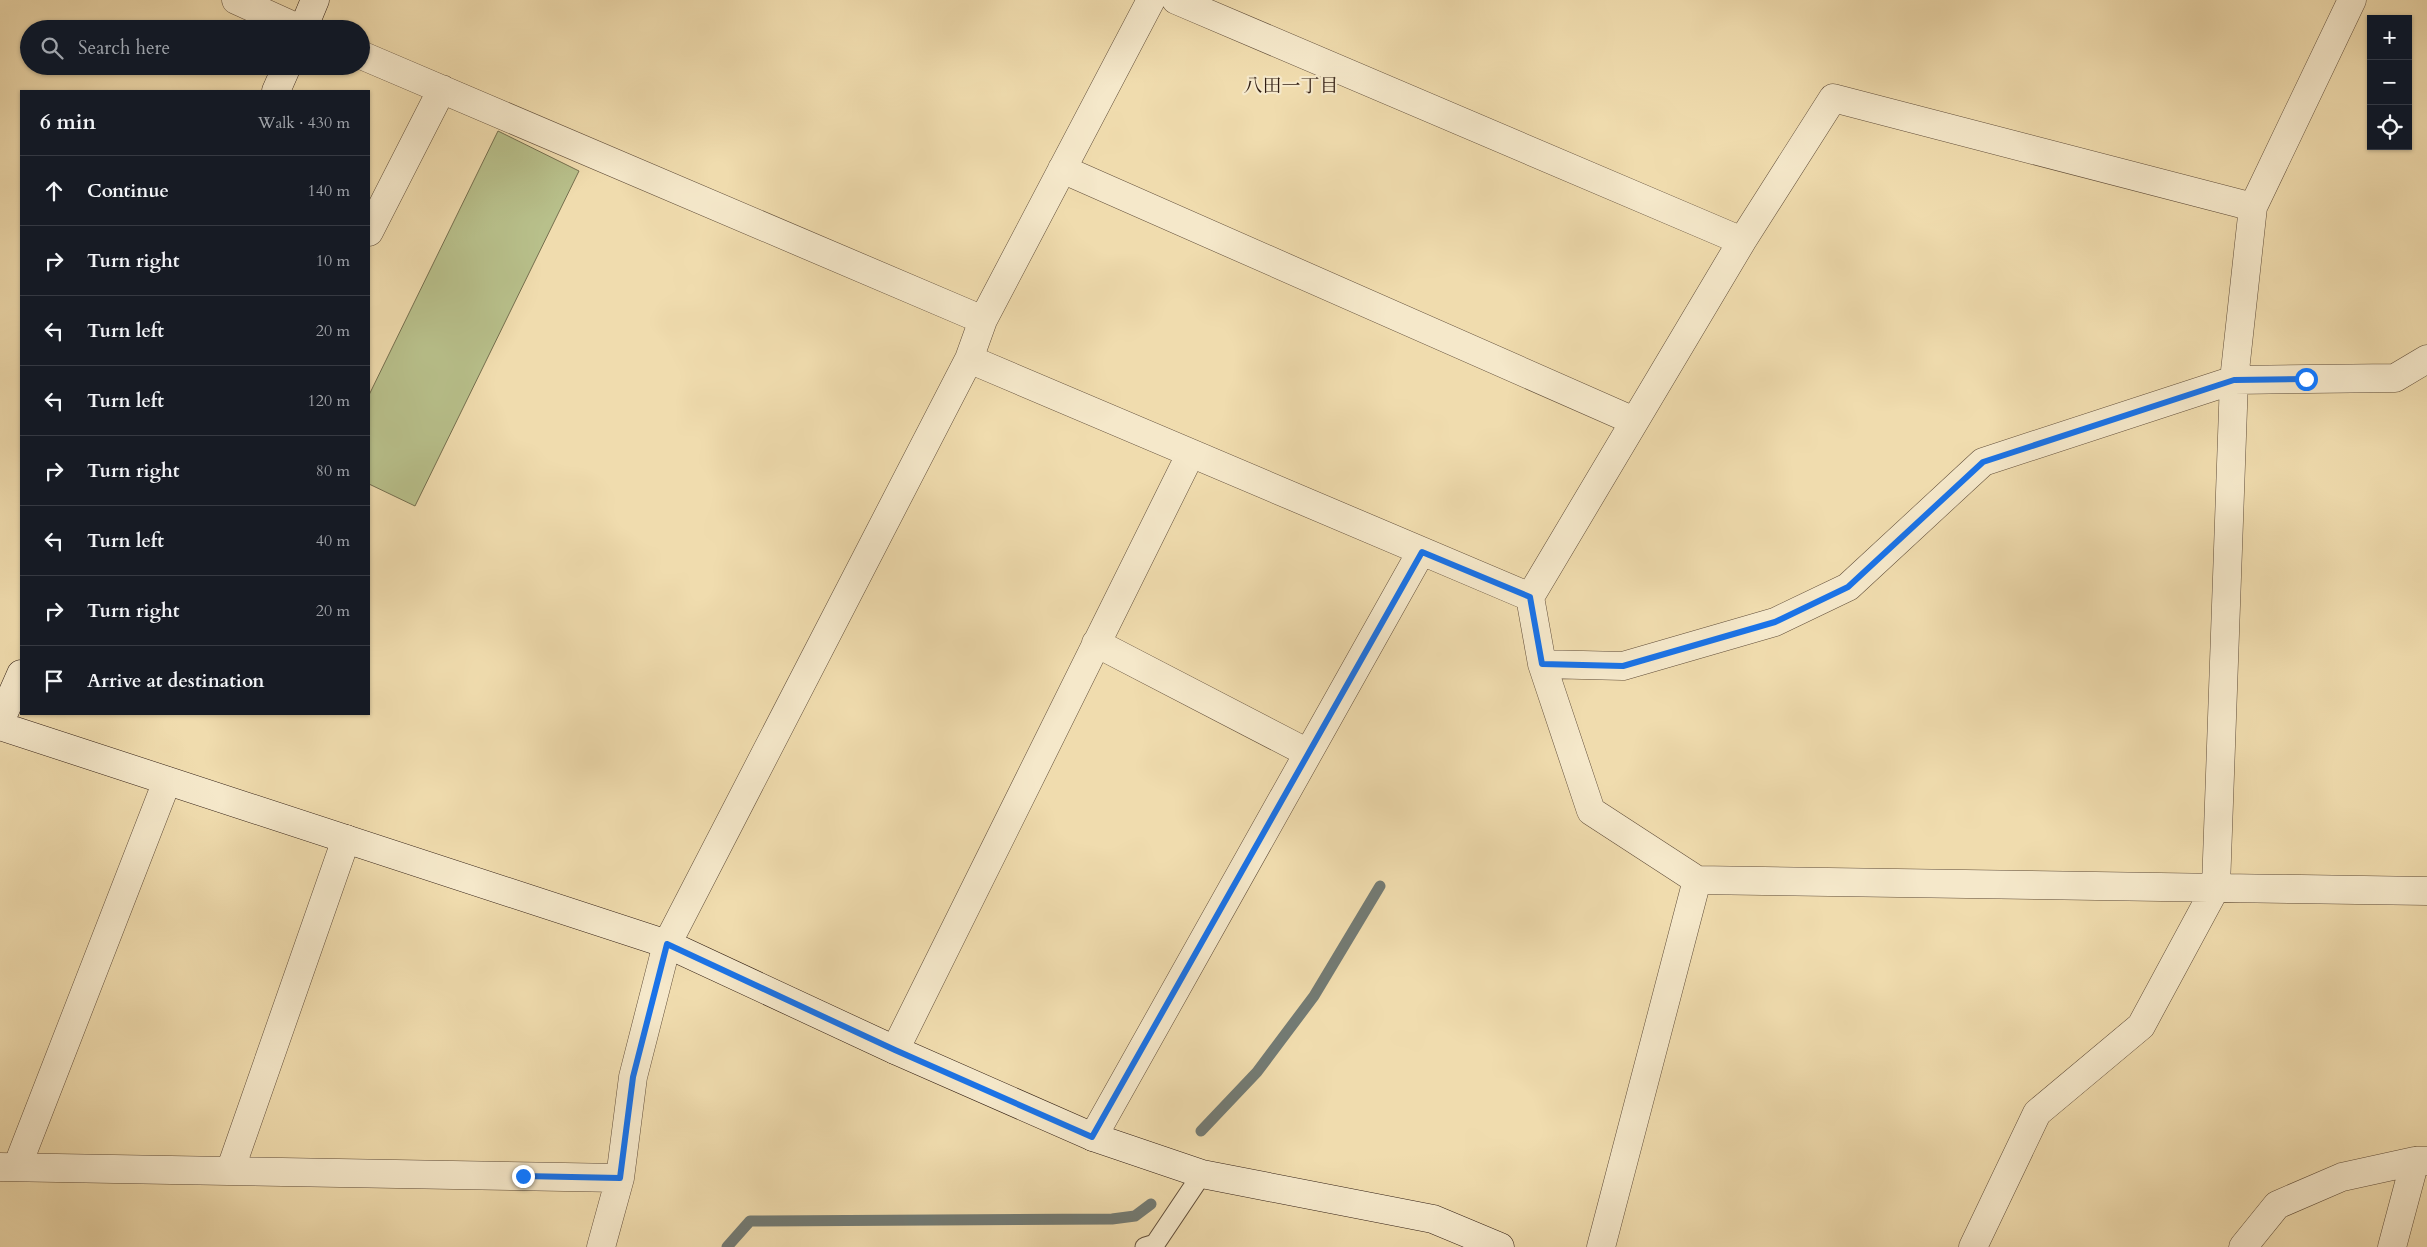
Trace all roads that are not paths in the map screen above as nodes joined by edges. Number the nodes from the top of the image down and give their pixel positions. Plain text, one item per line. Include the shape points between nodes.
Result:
1 (236, 0) edge
2 (315, 0) edge
3 (1151, 0) edge
4 (1176, 0) edge
5 (2352, 0) edge
6 (281, 20) edge
7 (305, 20) edge
8 (370, 59) edge
9 (283, 75) edge
10 (442, 89) junction
11 (276, 90) edge
12 (1062, 169) junction
13 (2253, 207) junction
14 (370, 230) edge
15 (1742, 241) junction
16 (983, 320) junction
17 (968, 359) junction
18 (2427, 359) edge
19 (2234, 380) junction
20 (1634, 421) junction
21 (1190, 455) junction
22 (1422, 552) junction
23 (1530, 597) junction
24 (1096, 643) junction
25 (1542, 664) junction
26 (20, 676) edge
27 (0, 724) edge
28 (1308, 753) junction
29 (167, 781) junction
30 (346, 839) junction
31 (1697, 880) junction
32 (2216, 886) junction
33 (2427, 891) edge
34 (667, 944) junction
35 (895, 1050) junction
36 (1092, 1137) junction
37 (2421, 1161) edge
38 (8, 1167) edge
39 (230, 1171) junction
40 (1202, 1174) junction
41 (620, 1178) junction
42 (601, 1247) edge
43 (1145, 1247) edge
44 (1500, 1247) edge
45 (1601, 1247) edge
46 (1973, 1247) edge
47 (2243, 1247) edge
48 (2392, 1247) edge

1 - 6 street
2 - 7 street
3 - 12 street
4 - 15 street
5 - 13 street
8 - 10 street
9 - 11 street
10 - 14 street
10 - 16 street
12 - 16 street
12 - 20 street
13 - 15 street via 1833,98
13 - 19 street
15 - 20 street
16 - 17 street
17 - 21 street
17 - 34 street
18 - 19 street via 2396,378
19 - 25 street via 1983,462 1848,587 1775,622 1623,666
19 - 32 street
20 - 23 street
21 - 22 street
21 - 24 street
22 - 23 street
22 - 28 street
23 - 25 street
24 - 28 street
24 - 35 street
25 - 31 street via 1591,811
26 - 27 street
27 - 29 street
28 - 36 street
29 - 30 street
29 - 38 street
30 - 34 street
30 - 39 street
31 - 32 street
31 - 45 street
32 - 33 street
32 - 46 street via 2141,1026 2037,1113
34 - 35 street
34 - 41 street via 633,1077
35 - 36 street
36 - 40 street
37 - 47 street via 2342,1178 2276,1205
37 - 48 street
38 - 39 street
39 - 41 street
40 - 43 lane via 1155,1244
40 - 44 street via 1433,1220
41 - 42 street

